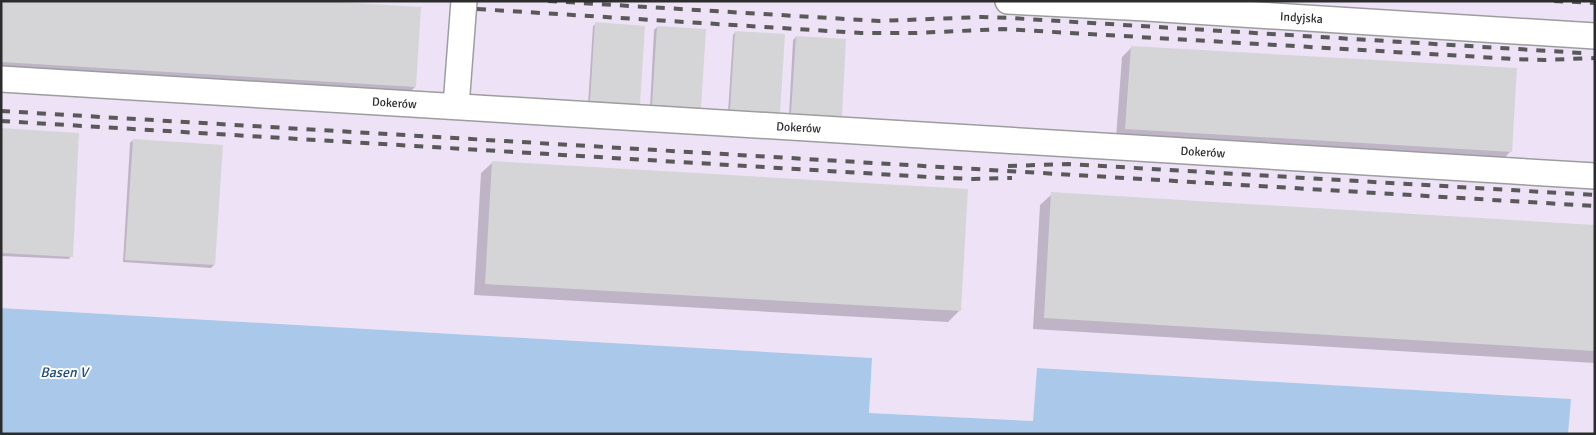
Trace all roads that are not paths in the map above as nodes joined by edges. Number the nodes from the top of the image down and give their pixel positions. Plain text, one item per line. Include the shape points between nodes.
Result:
1 (464, 1) edge
2 (1008, 1) edge
3 (1595, 36) edge
4 (1, 79) edge
5 (456, 106) junction
6 (1595, 176) edge

1 - 5 lane
2 - 3 lane, Indyjska
4 - 5 lane, Dokerów
5 - 6 lane, Dokerów

